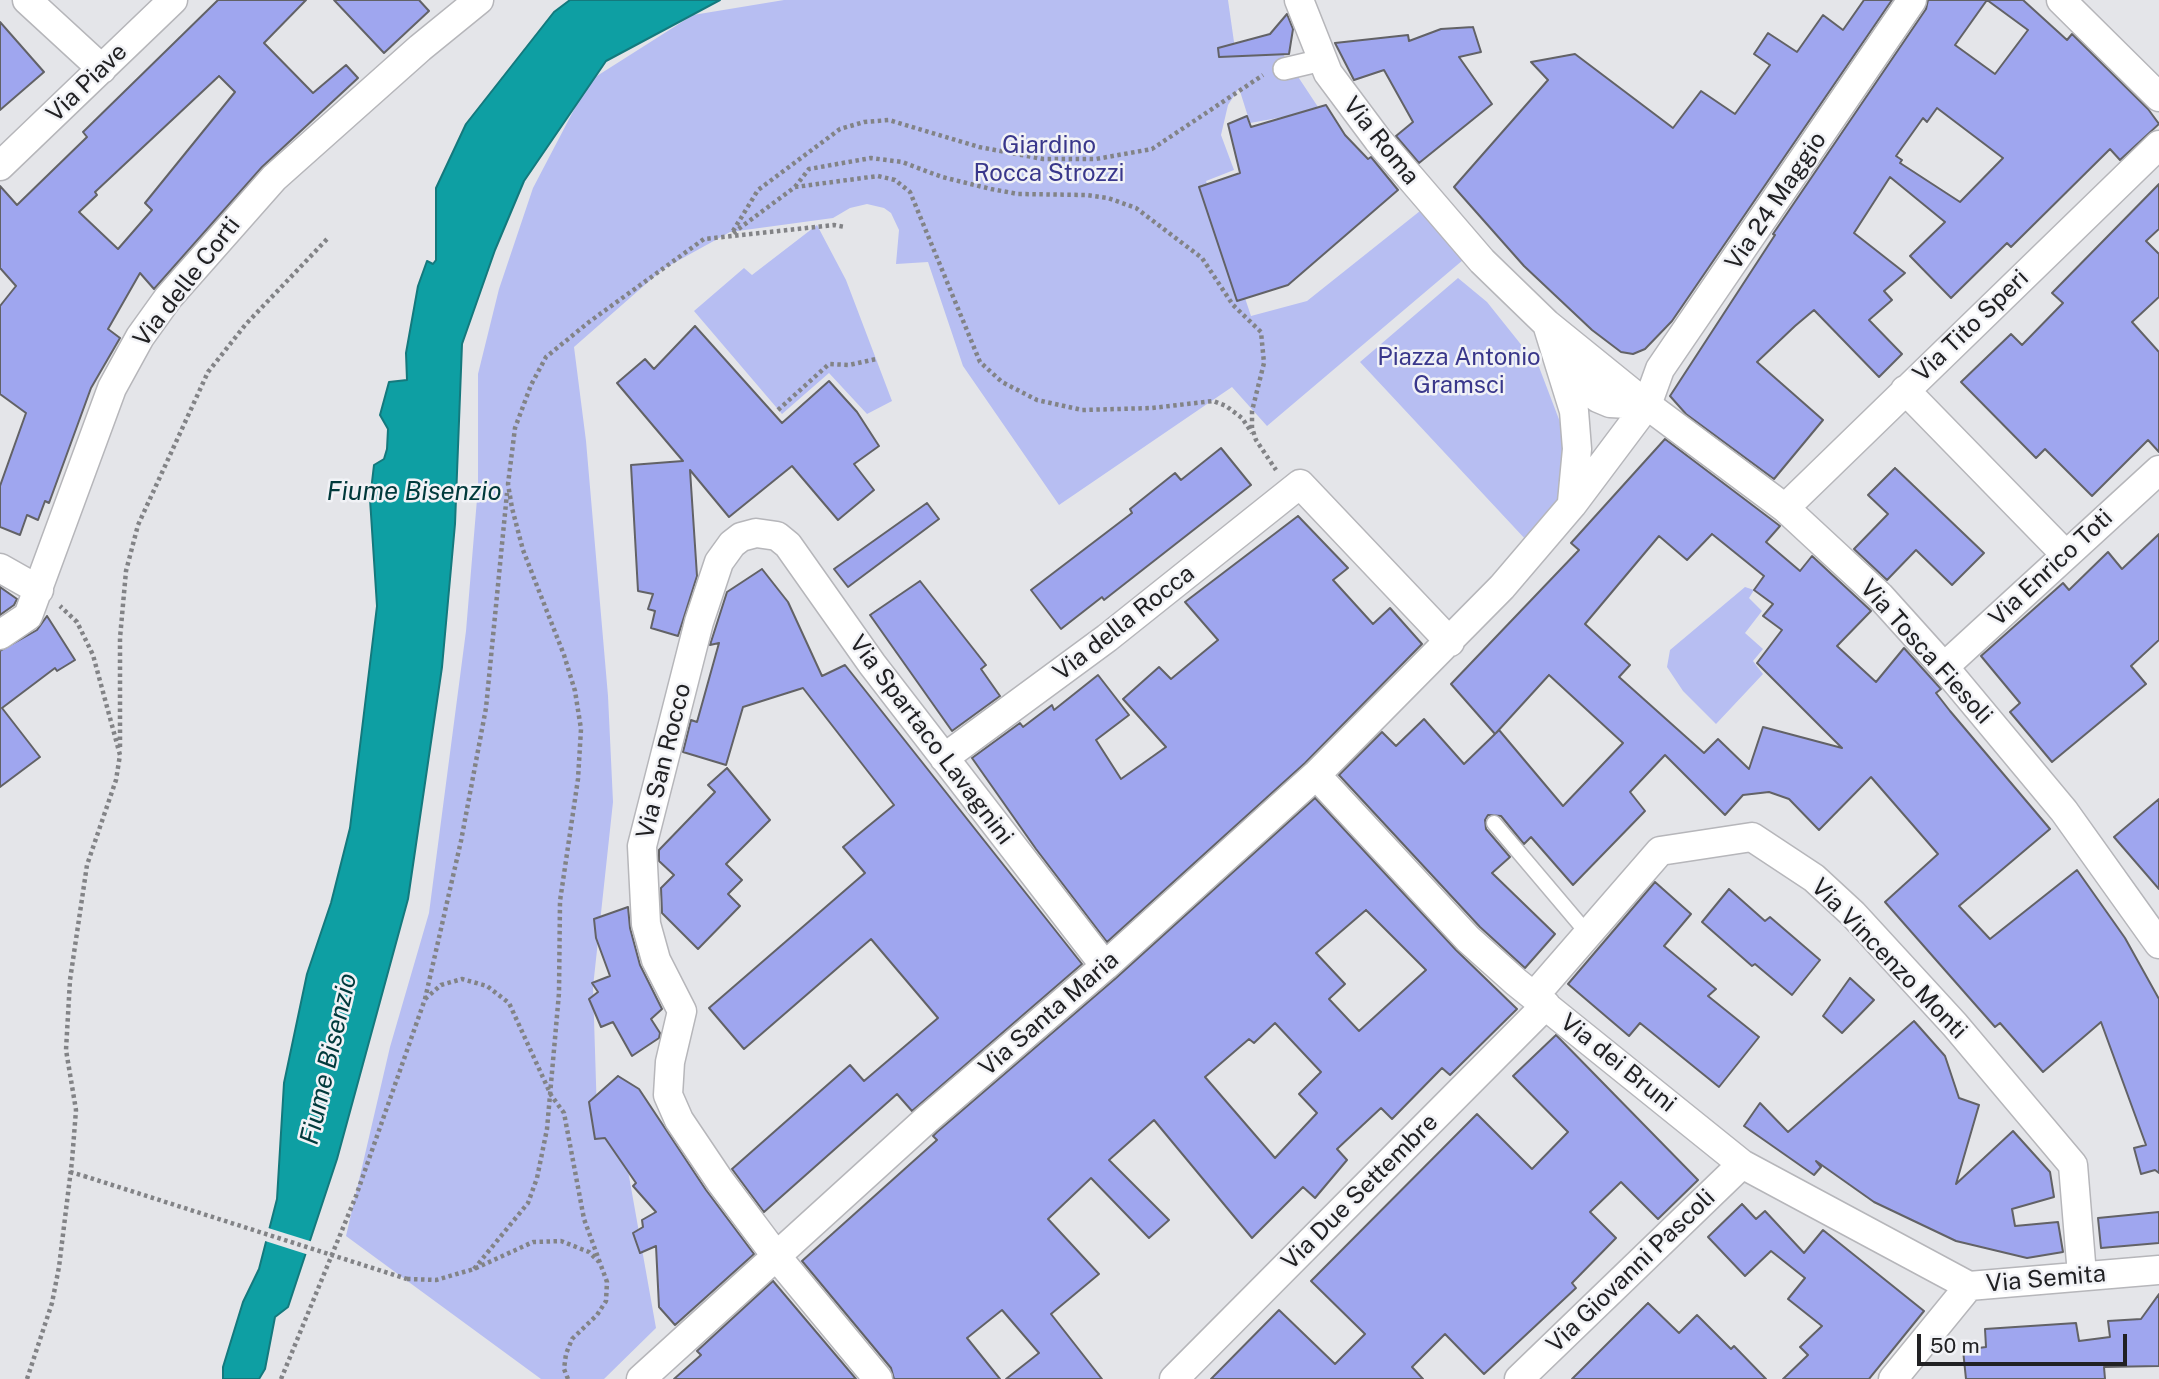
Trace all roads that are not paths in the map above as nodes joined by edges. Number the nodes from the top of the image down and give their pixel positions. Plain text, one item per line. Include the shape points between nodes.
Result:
1 (27, 0) edge
2 (173, 0) edge
3 (479, 0) edge
4 (1912, 0) edge
5 (2060, 0) edge
6 (1300, 4) edge
7 (1322, 60) junction
8 (102, 69) junction
9 (1284, 69) road end
10 (2159, 97) edge
11 (2159, 145) edge
12 (0, 166) edge
13 (1547, 324) junction
14 (1905, 390) junction
15 (1647, 405) junction
16 (2159, 470) edge
17 (1572, 505) junction
18 (1785, 508) junction
19 (750, 534) joint
20 (2066, 555) junction
21 (0, 568) edge
22 (47, 597) junction
23 (0, 635) edge
24 (1450, 642) junction
25 (1944, 667) junction
26 (944, 758) junction
27 (1317, 775) junction
28 (1494, 824) dead end
29 (1588, 934) junction
30 (2159, 944) edge
31 (1105, 966) junction
32 (1540, 1001) junction
33 (1742, 1164) junction
34 (777, 1257) junction
35 (2159, 1270) edge
36 (2082, 1275) junction
37 (1969, 1286) junction
38 (641, 1379) edge
39 (878, 1379) edge
40 (1174, 1379) edge
41 (1520, 1379) edge
42 (1893, 1379) edge

1 - 8 street
2 - 8 street, Via Piave
3 - 22 street, Via delle Corti via 274,178 168,298 112,388 61,521
4 - 15 street, Via 24 Maggio via 1660,369
5 - 10 street
6 - 7 street, Via Roma
7 - 9 street
7 - 13 street, Via Roma via 1378,140 1482,261
8 - 12 street, Via Piave
11 - 14 street, Via Tito Speri
13 - 15 street via 1568,365 1589,392 1610,403
13 - 17 street via 1574,411 1577,449
14 - 18 street, Via Tito Speri
14 - 20 street
15 - 17 street
15 - 18 street, Via Tosca Fiesoli
16 - 20 street, Via Enrico Toti
17 - 24 street via 1526,562
18 - 25 street, Via Tosca Fiesoli via 1880,597
19 - 26 street, Via Spartaco Lavagnini via 777,536 788,545
19 - 34 street, Via San Rocco via 732,544 719,562 699,622 643,836 642,880 654,952 682,1011 670,1062 671,1104 713,1172
20 - 25 street, Via Enrico Toti
21 - 22 street
22 - 23 street, Via delle Corti
24 - 26 street, Via della Rocca via 1295,488 1107,638
24 - 27 street, Via Santa Maria
25 - 30 street, Via Tosca Fiesoli via 2064,811
26 - 31 street, Via Spartaco Lavagnini
27 - 31 street, Via Santa Maria
27 - 32 street, Via dei Bruni via 1468,939
28 - 29 lane
29 - 32 street, Via Vincenzo Monti
29 - 36 street, Via Vincenzo Monti via 1660,851 1752,837 1814,878 1955,1026 2073,1165
31 - 34 street, Via Santa Maria via 926,1120
32 - 33 street, Via dei Bruni
32 - 40 street, Via Due Settembre
33 - 37 street, Via dei Bruni
33 - 41 street, Via Giovanni Pascoli
34 - 38 street, Via Santa Maria
34 - 39 street, Via San Rocco
35 - 36 street, Via Semita
36 - 37 street, Via Semita
37 - 42 street, Via Semita

